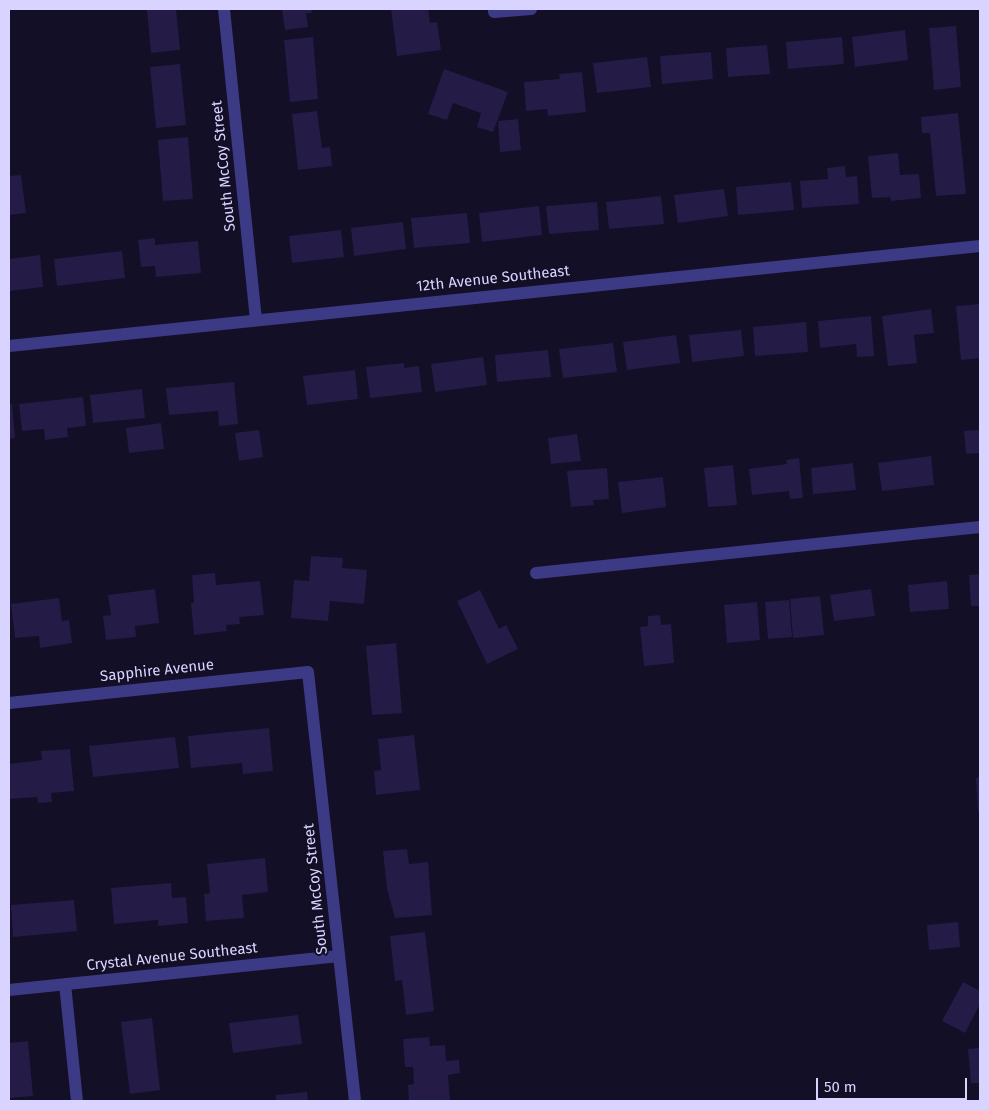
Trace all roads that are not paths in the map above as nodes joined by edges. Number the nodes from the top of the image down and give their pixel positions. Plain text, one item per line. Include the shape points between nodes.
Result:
1 (224, 9) edge
2 (531, 9) edge
3 (494, 11) edge
4 (980, 246) edge
5 (256, 320) junction
6 (9, 346) edge
7 (980, 527) edge
8 (536, 573) dead end
9 (308, 672) joint
10 (9, 703) edge
11 (339, 956) junction
12 (65, 984) junction
13 (9, 990) edge
14 (77, 1101) edge
15 (355, 1101) edge

1 - 5 street, South McCoy Street
2 - 3 street
4 - 5 street, 12th Avenue Southeast
5 - 6 street, 12th Avenue Southeast
7 - 8 street
9 - 10 street, Sapphire Avenue
9 - 11 street, South McCoy Street
11 - 12 street, Crystal Avenue Southeast
11 - 15 street, South McCoy Street
12 - 13 street, Crystal Avenue Southeast
12 - 14 street

